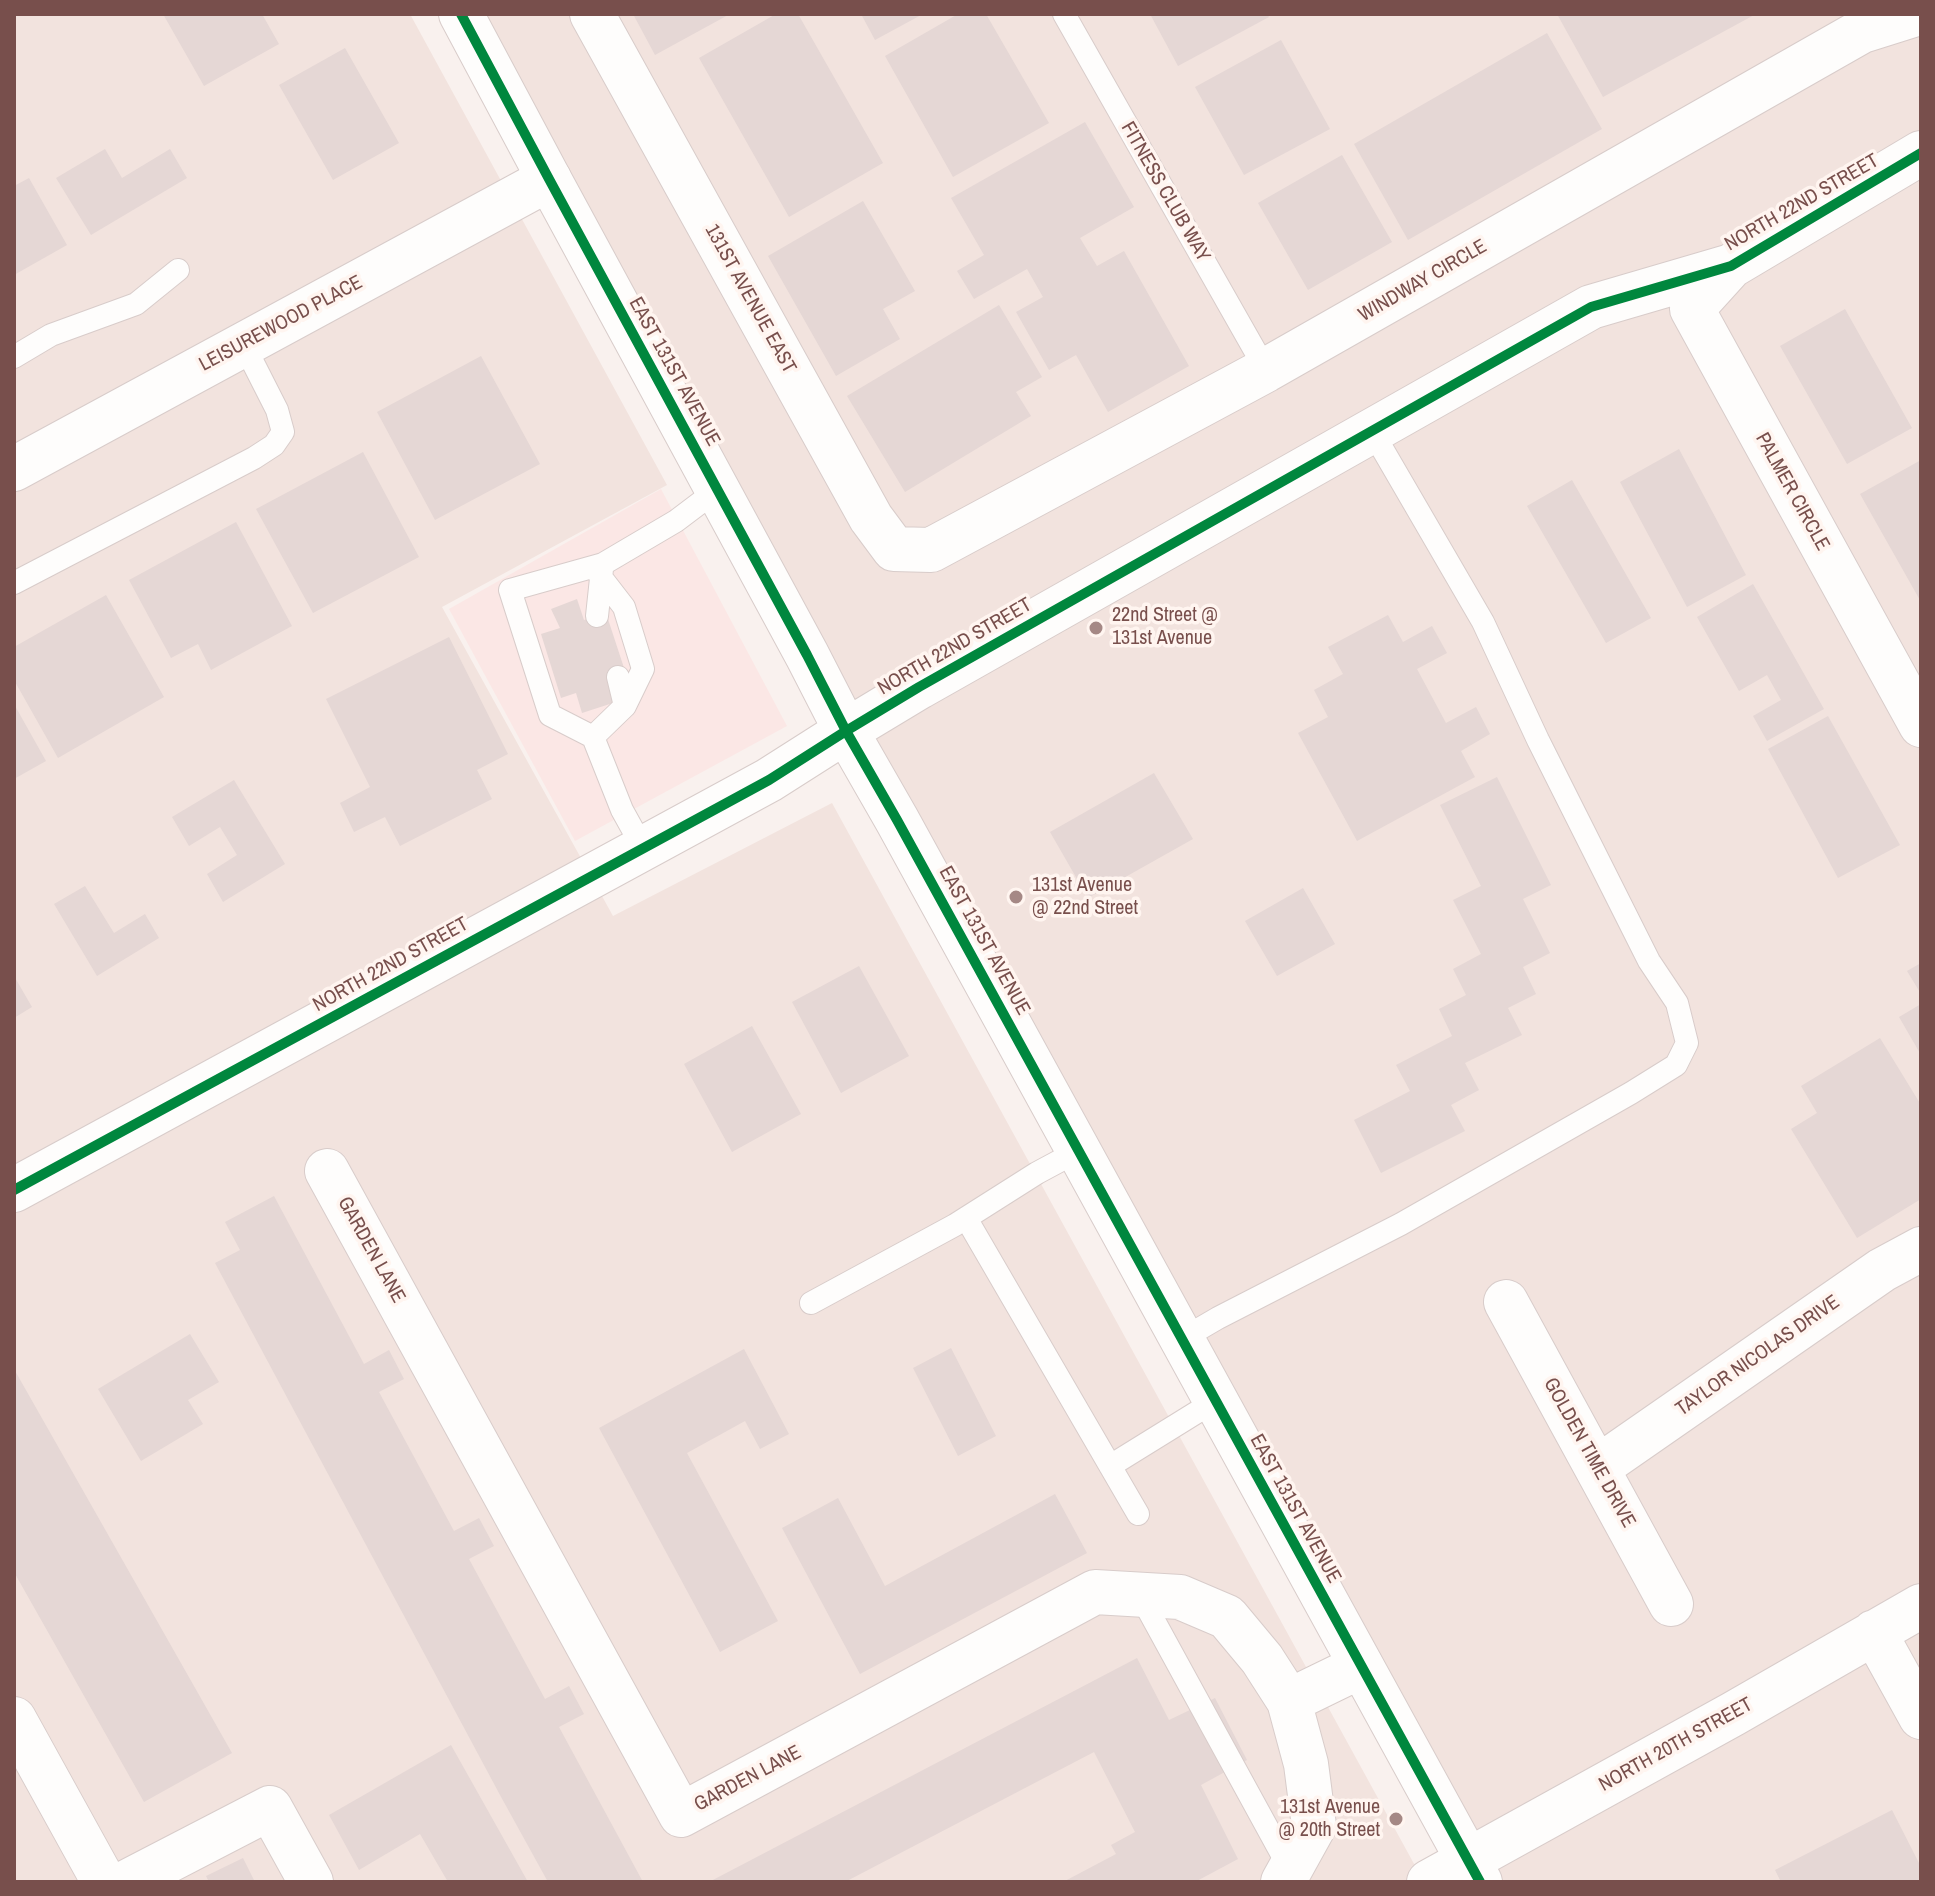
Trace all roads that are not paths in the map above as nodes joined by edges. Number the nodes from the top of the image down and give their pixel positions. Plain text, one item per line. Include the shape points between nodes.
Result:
1 (461, 14) edge
2 (592, 14) edge
3 (1064, 14) edge
4 (1916, 14) edge
5 (1921, 153) edge
6 (549, 179) junction
7 (1731, 266) junction
8 (178, 270) dead end
9 (244, 345) junction
10 (14, 357) edge
11 (1266, 370) junction
12 (1372, 431) junction
13 (14, 469) edge
14 (717, 490) junction
15 (931, 550) joint
16 (602, 570) junction
17 (14, 583) edge
18 (597, 616) dead end
19 (618, 677) dead end
20 (625, 706) junction
21 (1921, 725) edge
22 (846, 731) junction
23 (593, 737) junction
24 (643, 848) junction
25 (1078, 1151) junction
26 (327, 1171) dead end
27 (14, 1190) edge
28 (966, 1218) junction
29 (1921, 1249) edge
30 (1506, 1302) dead end
31 (811, 1303) dead end
32 (1182, 1339) junction
33 (1215, 1401) junction
34 (1110, 1466) junction
35 (1597, 1468) junction
36 (1138, 1514) dead end
37 (1140, 1595) junction
38 (1671, 1604) dead end
39 (1921, 1606) edge
40 (1874, 1632) junction
41 (1361, 1666) junction
42 (1289, 1701) junction
43 (1921, 1717) edge
44 (14, 1719) edge
45 (1474, 1871) edge
46 (1287, 1877) edge
47 (104, 1882) edge
48 (127, 1882) edge
49 (311, 1882) edge
50 (1429, 1882) edge

1 - 6 street, EAST 131ST AVENUE
2 - 15 street, 131ST AVENUE EAST via 871,518 894,549
3 - 11 lane, FITNESS CLUB WAY
4 - 11 street, WINDWAY CIRCLE via 1862,31
5 - 7 street, NORTH 22ND STREET
6 - 9 street, LEISUREWOOD PLACE
6 - 14 street, EAST 131ST AVENUE
7 - 12 street, NORTH 22ND STREET via 1591,307
7 - 21 street, PALMER CIRCLE via 1692,309
8 - 10 lane via 136,304 51,335
9 - 13 street, LEISUREWOOD PLACE
9 - 17 lane via 277,410 283,432 274,445
11 - 15 street, WINDWAY CIRCLE
12 - 22 street, NORTH 22ND STREET
12 - 32 lane via 1483,622 1649,961 1677,1003 1687,1043 1676,1065 1631,1093 1401,1224
14 - 16 lane
14 - 22 street, EAST 131ST AVENUE
16 - 18 lane
16 - 20 lane via 624,607 643,669
16 - 23 lane via 510,590 550,715
19 - 20 lane
20 - 23 lane
22 - 24 street, NORTH 22ND STREET via 769,780
22 - 25 street, EAST 131ST AVENUE
23 - 24 lane
24 - 27 street, NORTH 22ND STREET
25 - 28 lane
25 - 32 street, EAST 131ST AVENUE
26 - 37 street, GARDEN LANE via 681,1815 1095,1592
28 - 31 lane
28 - 34 lane
29 - 35 street, TAYLOR NICOLAS DRIVE via 1882,1270
30 - 35 street, GOLDEN TIME DRIVE
32 - 33 street, EAST 131ST AVENUE
33 - 34 lane
33 - 41 street, EAST 131ST AVENUE
34 - 36 lane
35 - 38 street, GOLDEN TIME DRIVE
37 - 42 street, GARDEN LANE via 1180,1597 1227,1617
37 - 46 lane
39 - 40 street, NORTH 20TH STREET
40 - 43 street
40 - 45 street, NORTH 20TH STREET
41 - 42 street
41 - 45 street, EAST 131ST AVENUE
42 - 46 street, GARDEN LANE via 1306,1764 1314,1826
44 - 47 street
45 - 50 street, NORTH 20TH STREET
48 - 49 street via 270,1808

